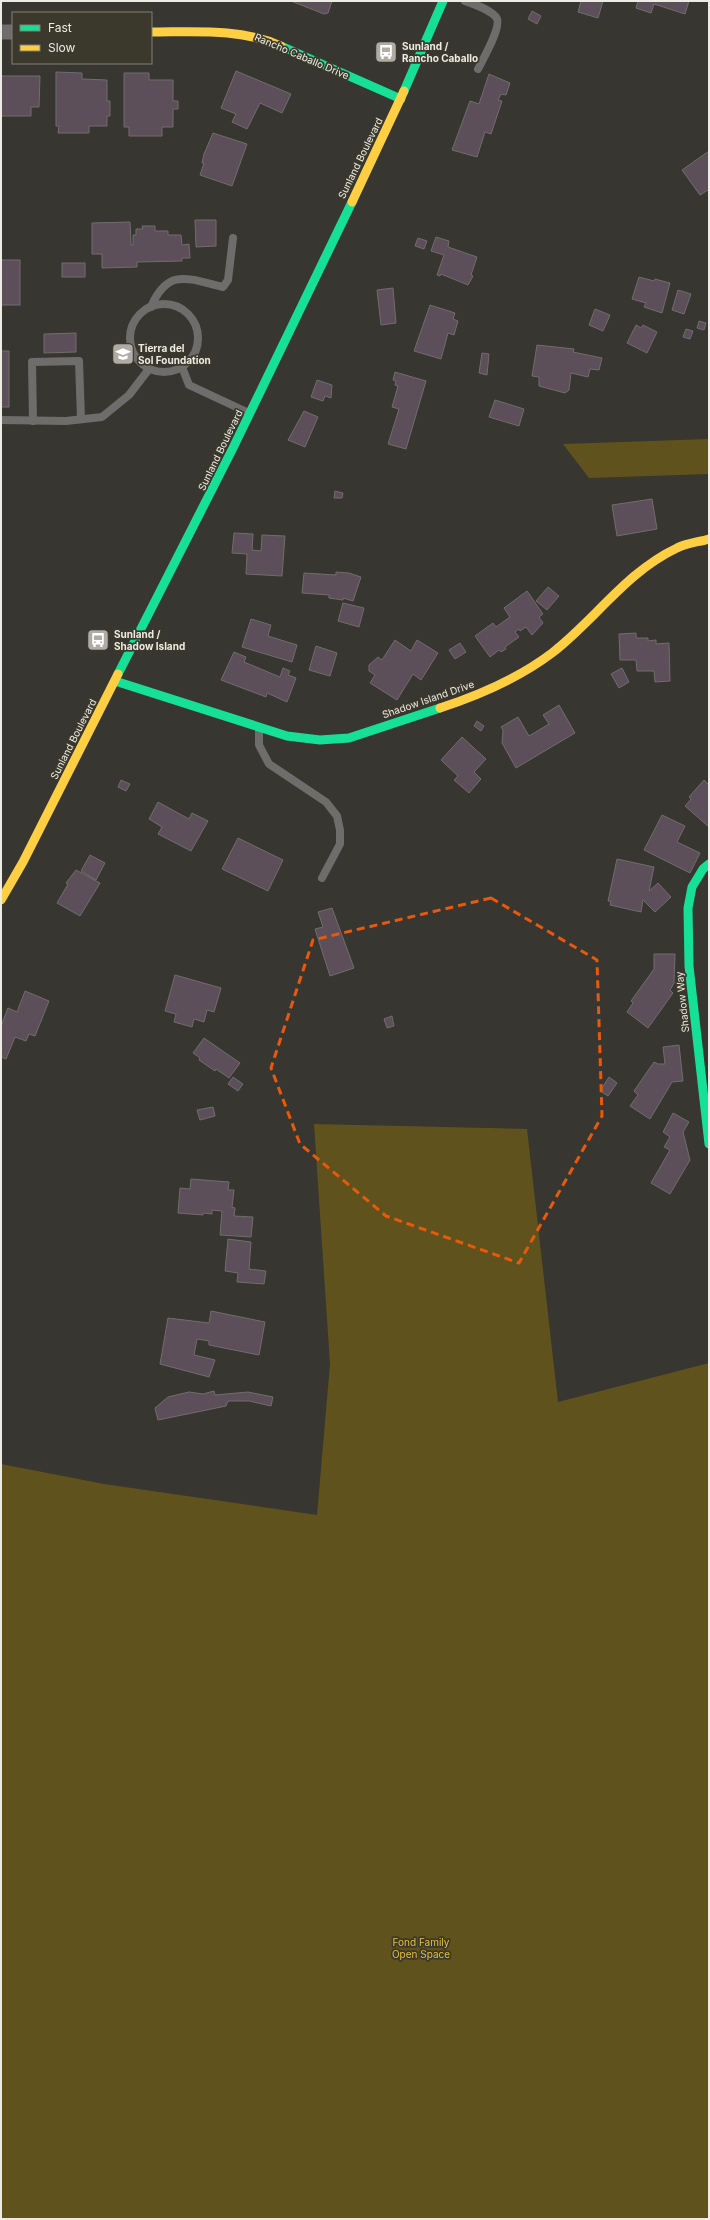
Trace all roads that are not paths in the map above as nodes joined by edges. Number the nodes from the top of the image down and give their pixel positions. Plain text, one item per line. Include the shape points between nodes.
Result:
1 (443, 1) edge
2 (465, 1) edge
3 (1, 32) edge
4 (12, 32) edge
5 (152, 32) edge
6 (478, 69) dead end
7 (401, 99) junction
8 (233, 238) dead end
9 (151, 307) junction
10 (182, 367) junction
11 (149, 369) junction
12 (250, 414) junction
13 (81, 419) junction
14 (1, 420) edge
15 (33, 421) junction
16 (709, 539) edge
17 (115, 681) junction
18 (260, 727) junction
19 (709, 864) edge
20 (322, 878) dead end
21 (1, 900) edge
22 (708, 1144) edge

1 - 7 street, Sunland Boulevard
2 - 6 lane via 489,11 497,18 496,32
3 - 4 street
5 - 7 street, Rancho Caballo Drive via 251,35
7 - 12 street, Sunland Boulevard
8 - 9 lane via 228,280 223,287 185,278 170,280 157,293
9 - 10 lane via 173,305 184,310 192,318 197,328 196,350 191,360
9 - 11 lane via 134,321 130,331 130,343 134,354
10 - 11 lane via 160,372
10 - 12 lane via 189,386
11 - 13 lane via 129,395 102,417
12 - 17 street, Sunland Boulevard
13 - 15 lane
13 - 15 lane via 79,361 32,362
14 - 15 lane
16 - 18 street, Shadow Island Drive via 678,547 642,568 553,652 525,672 489,689 349,738 314,740 288,736
17 - 18 street, Shadow Island Drive
17 - 21 street, Sunland Boulevard
18 - 20 lane via 259,745 269,764 326,802 337,816 340,844
19 - 22 street, Shadow Way via 692,887 688,908 689,966

